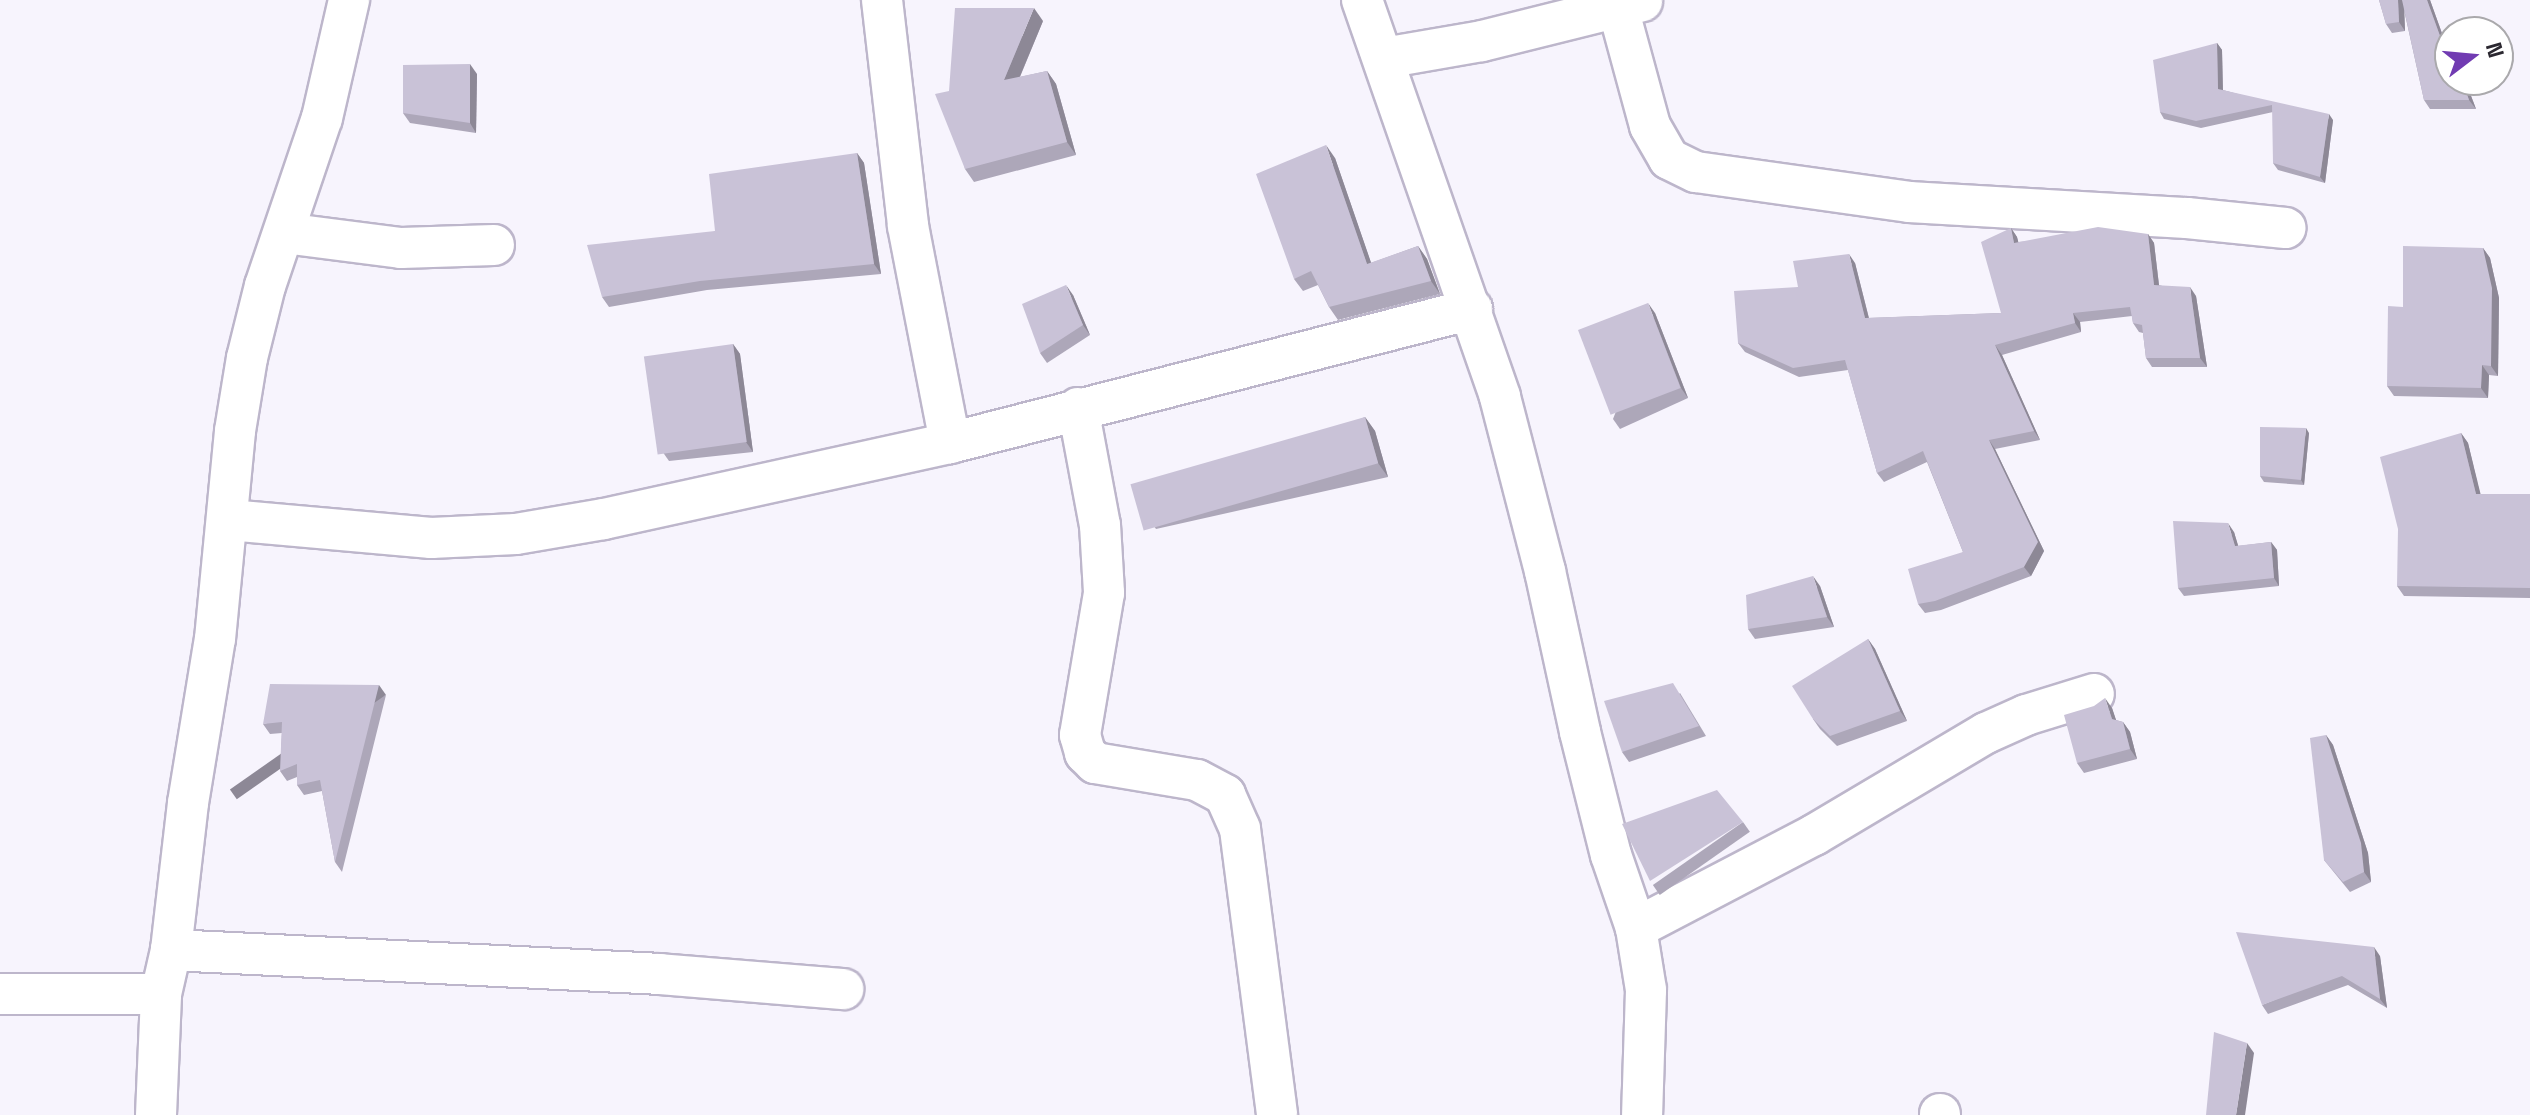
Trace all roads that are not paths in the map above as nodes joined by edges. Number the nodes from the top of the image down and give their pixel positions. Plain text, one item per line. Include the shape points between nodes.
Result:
1 (349, 0) edge
2 (882, 0) edge
3 (1362, 0) edge
4 (1631, 4) edge
5 (1384, 58) junction
6 (2285, 228) dead end
7 (284, 233) junction
8 (494, 245) dead end
9 (1472, 309) junction
10 (1078, 408) junction
11 (950, 443) junction
12 (229, 520) junction
13 (2094, 694) dead end
14 (1636, 928) junction
15 (171, 950) junction
16 (843, 989) dead end
17 (0, 994) edge
18 (161, 994) junction
19 (156, 1115) edge
20 (1277, 1115) edge
21 (1642, 1115) edge

1 - 7 street via 322,118
2 - 11 street via 908,226
3 - 5 street
4 - 5 street via 1482,41
4 - 6 street via 1650,126 1669,159 1696,172 1909,202
5 - 9 street
7 - 8 street via 401,248
7 - 12 street via 247,358
9 - 10 street
9 - 14 street via 1545,571 1604,827
10 - 11 street
10 - 20 street via 1100,525 1104,593 1082,744 1095,763 1197,780 1225,795 1240,829
11 - 12 street via 516,534 431,538
12 - 15 street
13 - 14 street via 1986,733 1814,835
14 - 21 street via 1646,990
15 - 16 street via 659,974
15 - 18 street
17 - 18 street
18 - 19 street

